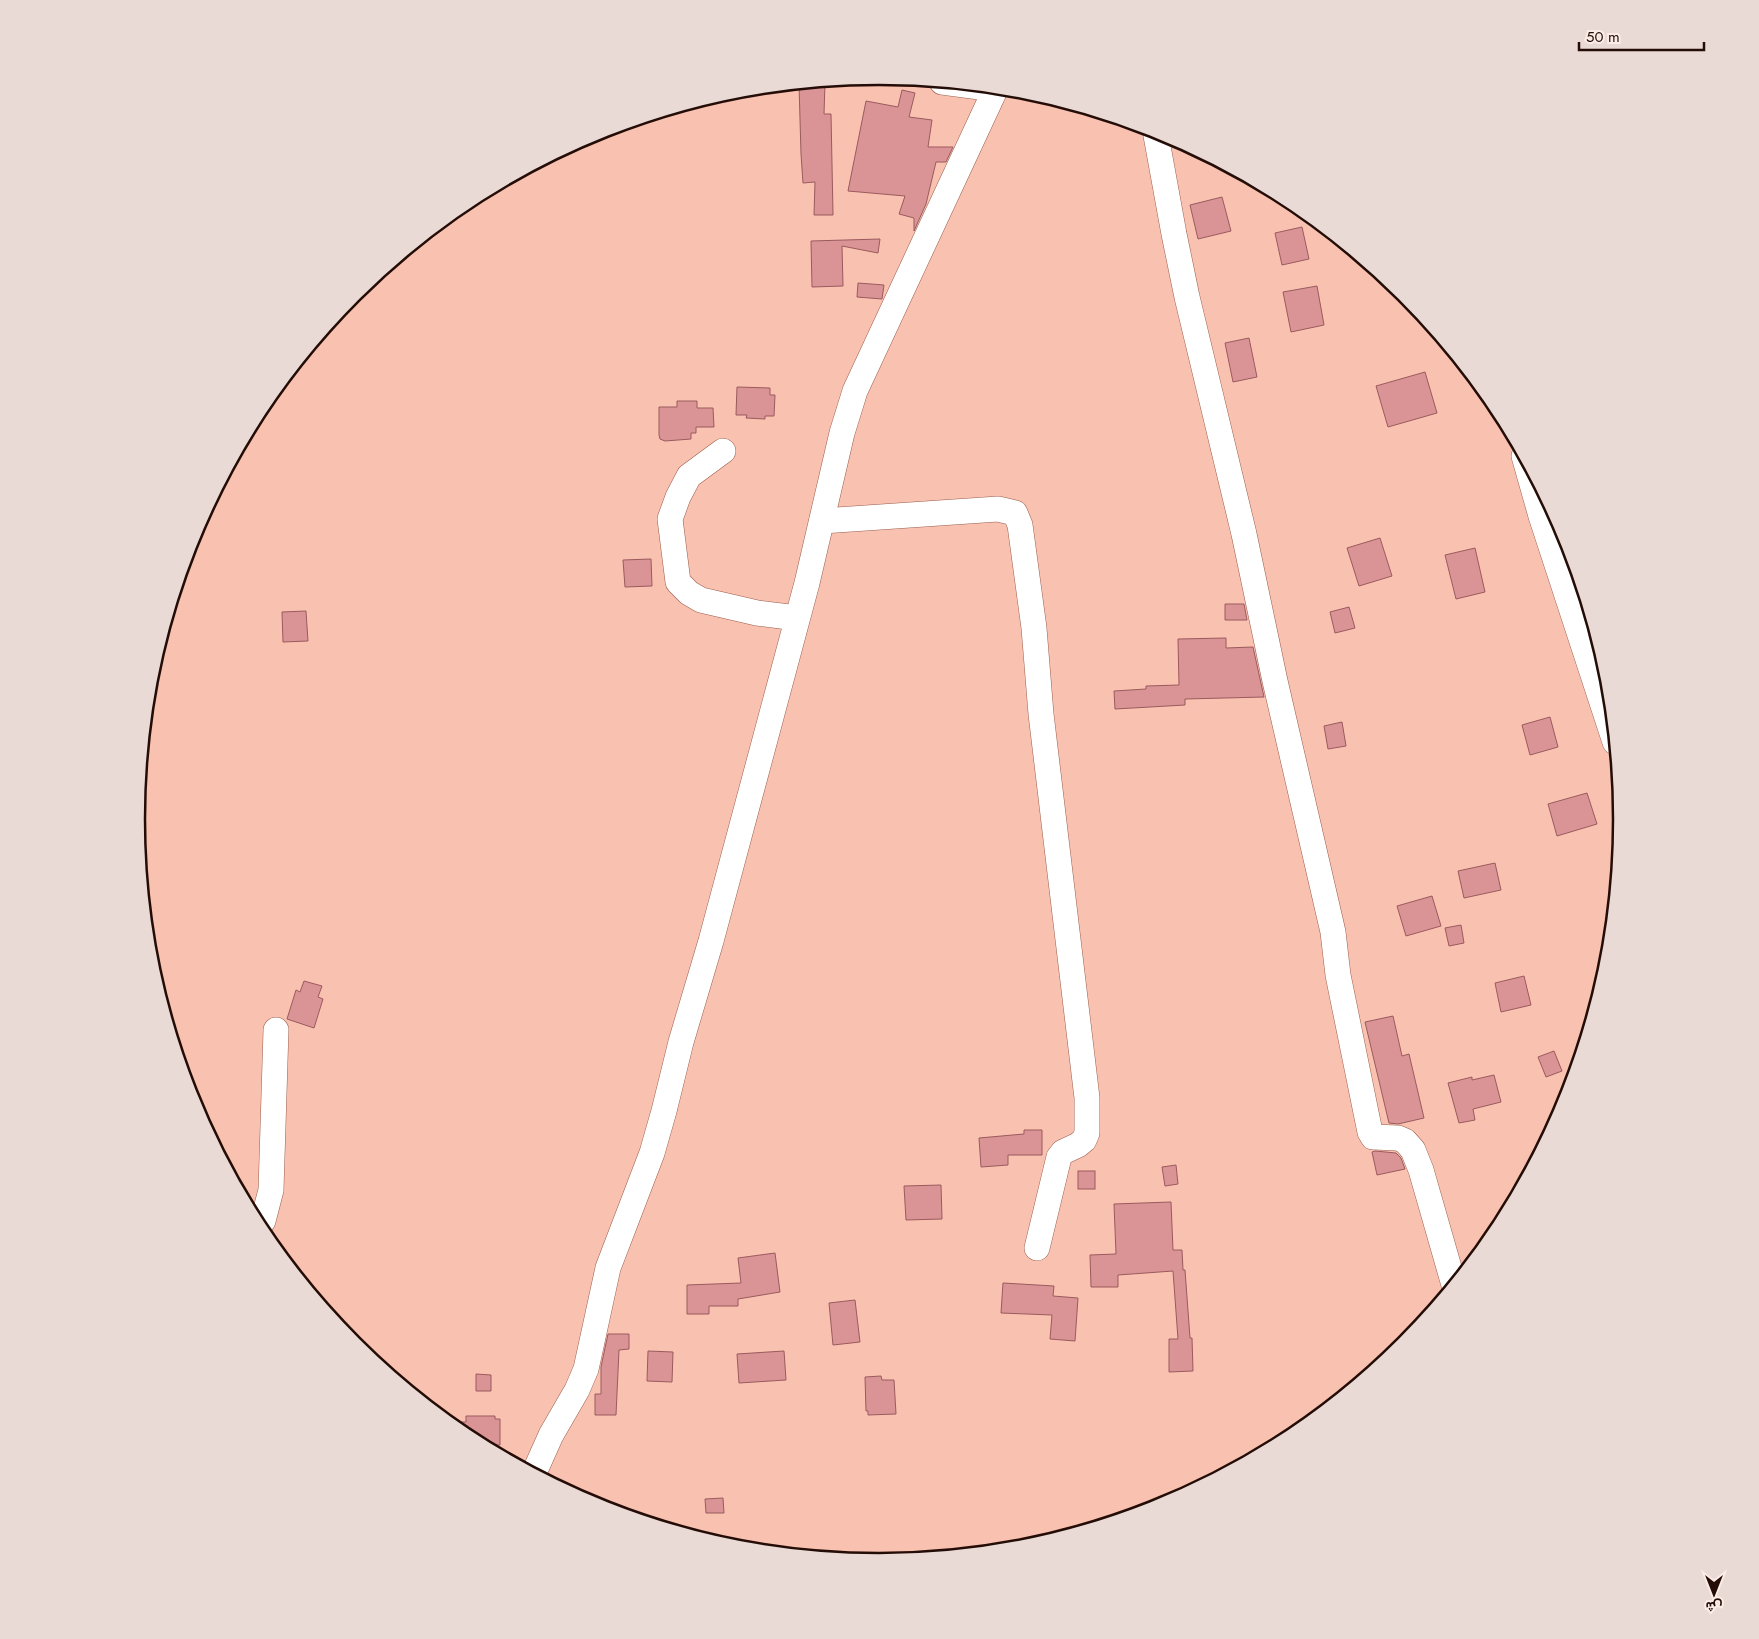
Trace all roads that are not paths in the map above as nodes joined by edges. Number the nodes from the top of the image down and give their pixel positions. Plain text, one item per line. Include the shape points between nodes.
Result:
1 (992, 94) edge
2 (1157, 139) edge
3 (724, 451) dead end
4 (1531, 482) edge
5 (822, 521) junction
6 (797, 618) junction
7 (1607, 717) edge
8 (276, 1030) dead end
9 (263, 1219) edge
10 (1037, 1248) dead end
11 (1452, 1279) edge
12 (536, 1468) edge

1 - 5 street via 855,391
2 - 11 street via 1185,288 1240,515 1333,932 1338,975 1370,1132 1373,1137 1403,1140 1412,1150 1421,1170
3 - 6 street via 689,476 670,519 678,582 701,600
4 - 7 street
5 - 6 street
5 - 10 street via 998,510 1015,513 1020,525 1088,1119 1084,1140 1059,1157
6 - 12 street via 652,1153 608,1268 586,1370
8 - 9 street via 271,1190

